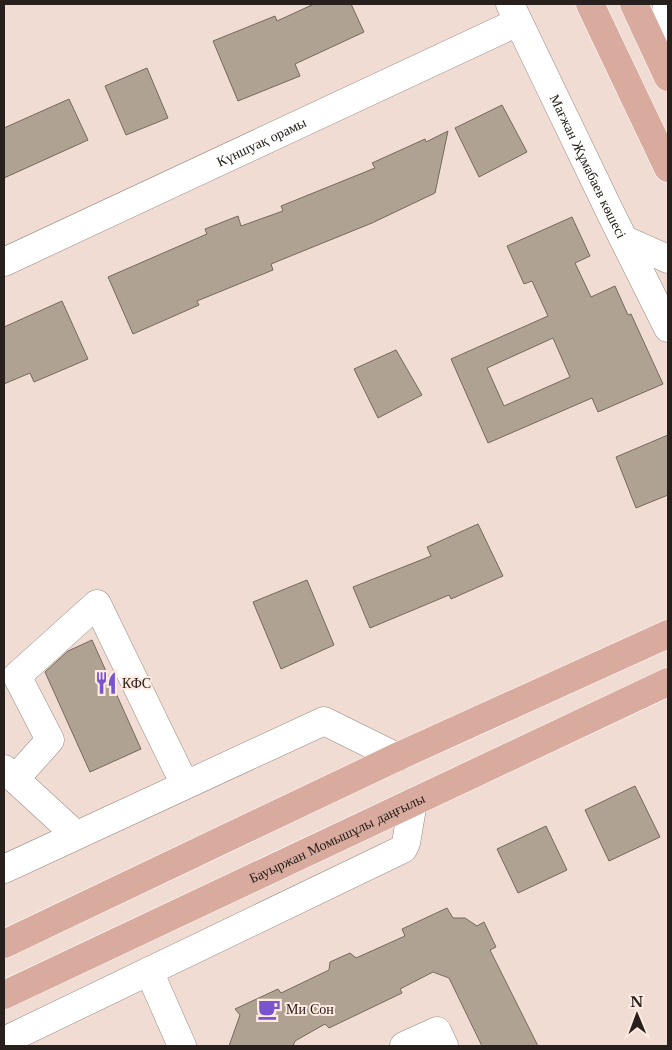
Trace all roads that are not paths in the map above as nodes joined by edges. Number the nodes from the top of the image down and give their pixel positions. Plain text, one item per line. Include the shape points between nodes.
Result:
1 (590, 4) edge
2 (634, 4) edge
3 (667, 4) edge
4 (514, 13) edge
5 (664, 68) edge
6 (668, 168) edge
7 (625, 240) junction
8 (668, 259) edge
9 (4, 262) edge
10 (668, 328) edge
11 (668, 634) edge
12 (668, 682) edge
13 (668, 702) edge
14 (611, 708) junction
15 (397, 757) junction
16 (9, 774) edge
17 (185, 785) junction
18 (413, 802) junction
19 (76, 835) junction
20 (4, 870) edge
21 (4, 944) edge
22 (149, 971) junction
23 (4, 994) edge
24 (4, 1041) edge
25 (182, 1046) edge
26 (404, 1046) edge
27 (444, 1046) edge

1 - 6 main road
2 - 5 main road
3 - 5 street
4 - 7 street, Мағжан Жұмабаев көшесі
4 - 9 street, Күншуақ орамы
7 - 8 street
7 - 10 street, Мағжан Жұмабаев көшесі
11 - 15 main road
12 - 14 main road, Бауыржан Момышұлы даңғылы
13 - 14 main road
14 - 18 main road, Бауыржан Момышұлы даңғылы
15 - 17 street via 324,721
15 - 21 main road
16 - 17 street via 50,740 17,676 97,604
16 - 19 street
17 - 19 street
18 - 22 street via 403,849
18 - 23 main road, Бауыржан Момышұлы даңғылы
19 - 20 street
22 - 24 street
22 - 25 street
26 - 27 street via 437,1030

